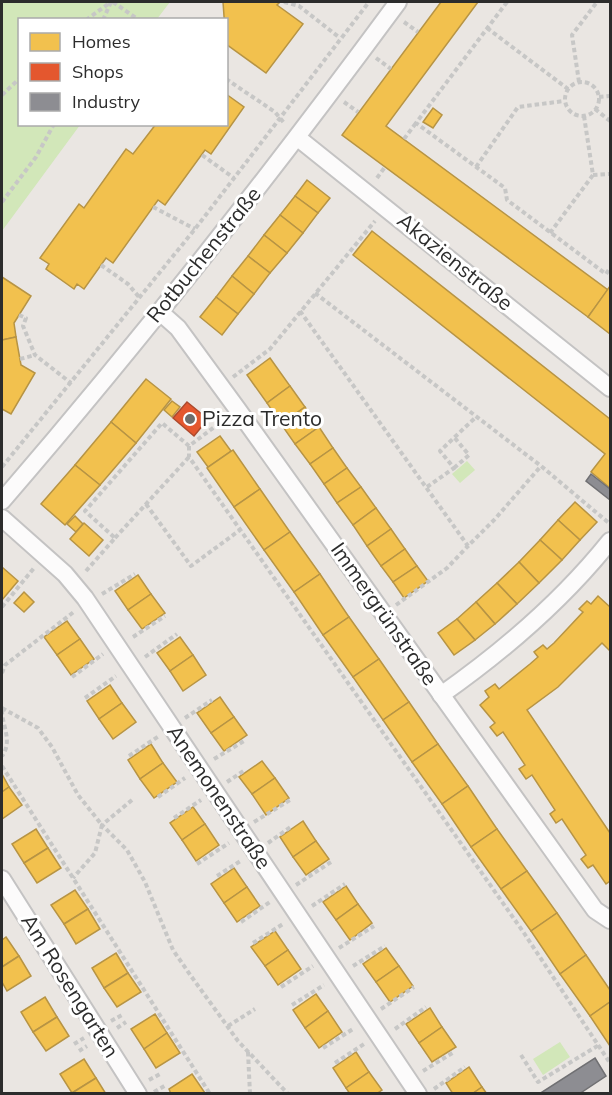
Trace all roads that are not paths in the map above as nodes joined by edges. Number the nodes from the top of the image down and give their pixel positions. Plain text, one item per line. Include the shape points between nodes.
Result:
1 (398, 2) edge
2 (298, 138) junction
3 (160, 312) junction
4 (610, 388) edge
5 (2, 501) edge
6 (2, 518) edge
7 (608, 550) edge
8 (441, 695) junction
9 (2, 879) edge
10 (609, 917) edge
11 (138, 1094) edge
12 (418, 1094) edge

1 - 2 street, Rotbuchenstraße
2 - 3 street, Rotbuchenstraße
2 - 4 street, Akazienstraße
3 - 5 street, Rotbuchenstraße
3 - 8 street, Immergrünstraße via 178,328 221,386
6 - 12 street, Anemonenstraße via 75,584
7 - 8 street via 531,626
8 - 10 street, Immergrünstraße via 595,910
9 - 11 street, Am Rosengarten

